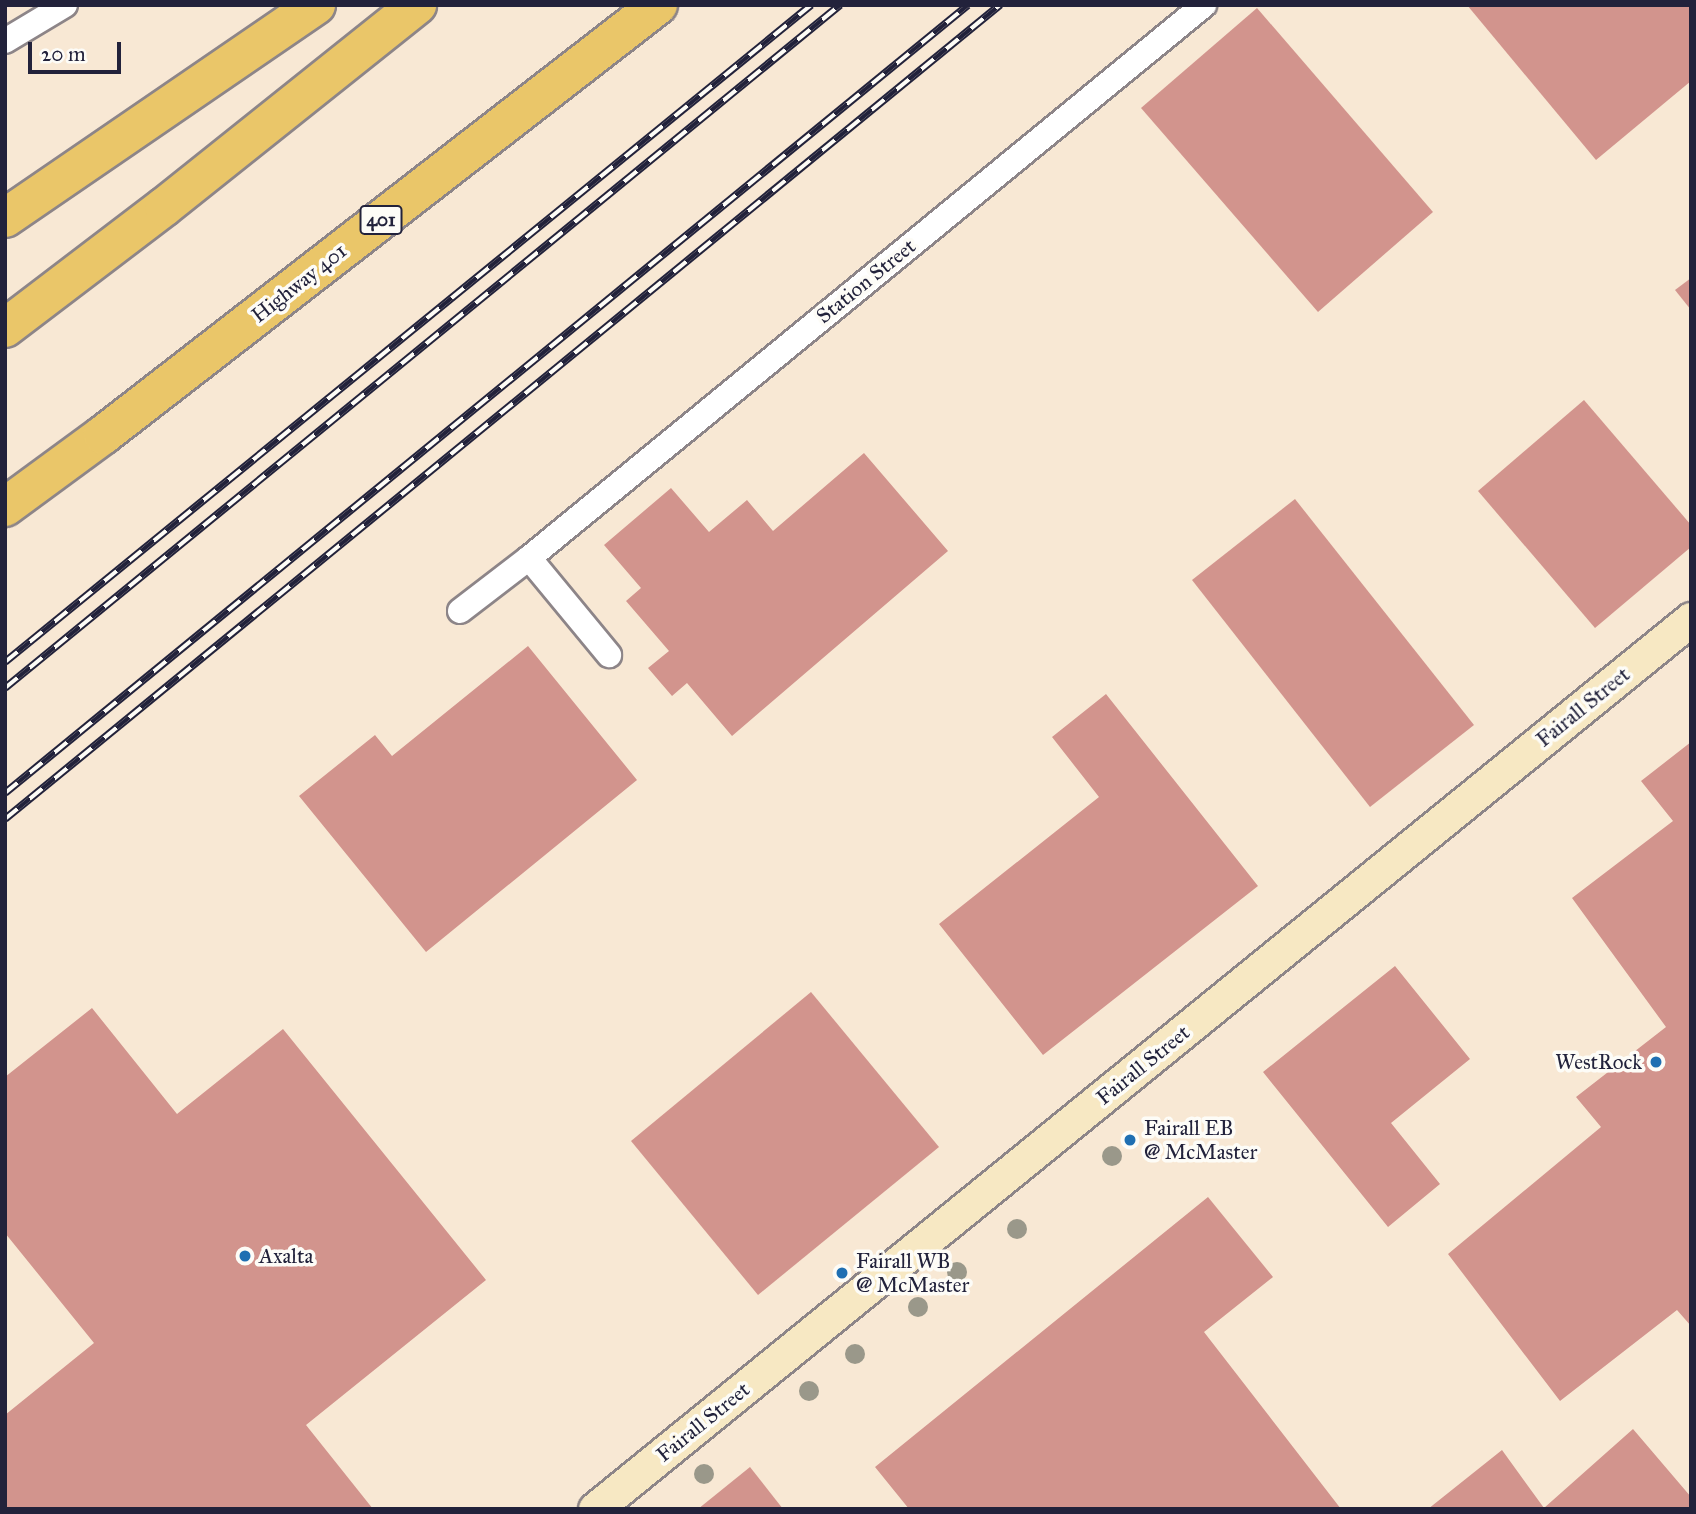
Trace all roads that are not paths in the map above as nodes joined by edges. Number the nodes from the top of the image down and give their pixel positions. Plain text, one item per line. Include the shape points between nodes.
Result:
1 (65, 5) edge
2 (316, 5) edge
3 (417, 5) edge
4 (658, 5) edge
5 (1204, 5) edge
6 (5, 41) edge
7 (5, 218) edge
8 (5, 328) edge
9 (103, 435) junction
10 (5, 507) edge
11 (5, 520) edge
12 (529, 558) junction
13 (460, 611) dead end
14 (1691, 620) edge
15 (609, 655) dead end
16 (595, 1509) edge

1 - 6 street
2 - 7 highway
3 - 8 highway
4 - 9 highway, Highway 401 / 401
5 - 12 street, Station Street
9 - 10 highway, Highway 401 / 401
9 - 11 highway
12 - 13 street, Station Street
12 - 15 street
14 - 16 street, Fairall Street

